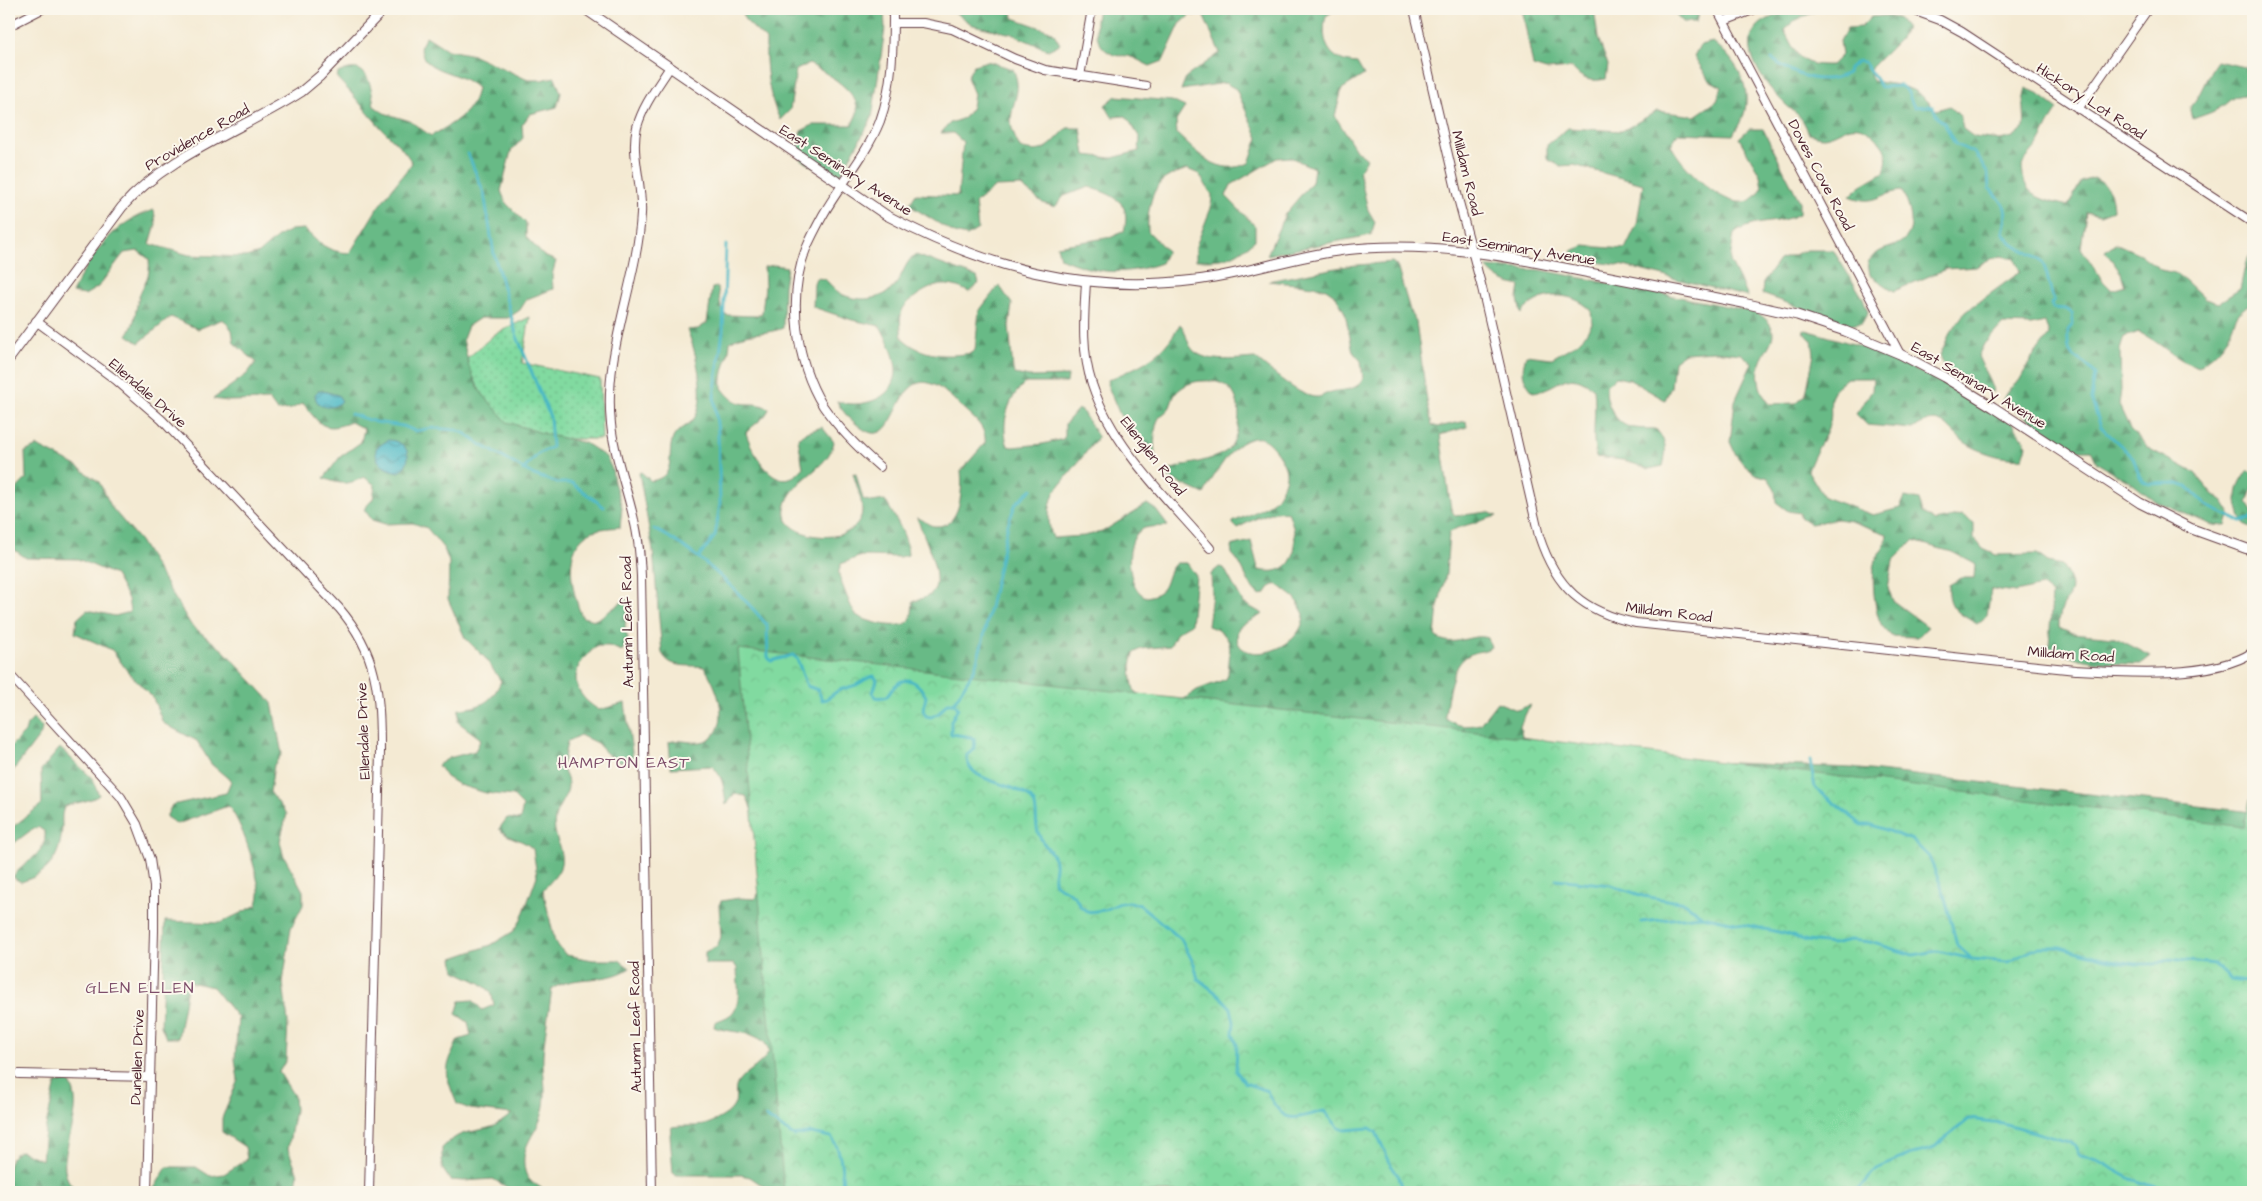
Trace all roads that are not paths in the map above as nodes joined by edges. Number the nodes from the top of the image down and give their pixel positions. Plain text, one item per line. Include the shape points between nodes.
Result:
1 (42, 9) edge
2 (384, 9) edge
3 (585, 9) edge
4 (892, 9) edge
5 (1092, 9) edge
6 (1414, 9) edge
7 (1717, 9) edge
8 (1755, 9) edge
9 (1910, 9) edge
10 (2148, 9) edge
11 (1724, 21) junction
12 (893, 23) junction
13 (9, 26) edge
14 (670, 67) junction
15 (1080, 76) junction
16 (1146, 86) dead end
17 (2078, 109) junction
18 (841, 186) junction
19 (2253, 223) edge
20 (1473, 251) junction
21 (1086, 282) junction
22 (36, 322) junction
23 (1900, 354) junction
24 (9, 358) edge
25 (880, 467) dead end
26 (1210, 548) dead end
27 (2253, 551) edge
28 (2253, 652) edge
29 (9, 674) edge
30 (19, 1074) dead end
31 (150, 1077) junction
32 (147, 1192) edge
33 (369, 1192) edge
34 (652, 1192) edge

1 - 13 street
2 - 22 street, Providence Road via 302,92 142,186 122,207
3 - 14 street, East Seminary Avenue
4 - 12 street
5 - 15 street
6 - 20 street, Milldam Road
7 - 11 street, Doves Cove Road
8 - 11 street
9 - 17 street, Hickory Lot Road via 1962,32
10 - 17 street
11 - 23 street, Doves Cove Road
12 - 15 street via 923,23 952,29 1032,66
12 - 18 street via 888,93 880,120 870,145
14 - 18 street, East Seminary Avenue
14 - 34 street, Autumn Leaf Road via 642,111 637,128 635,143 641,212 615,348 610,402 611,426 635,522 641,576
15 - 16 street
17 - 19 street, Hickory Lot Road
18 - 21 street, East Seminary Avenue via 886,215 965,252 1006,266
18 - 25 street via 806,249 799,274 798,338 808,373 823,404 842,431
20 - 21 street, East Seminary Avenue via 1430,247 1345,250 1197,280
20 - 23 street, East Seminary Avenue via 1797,315
20 - 28 street, Milldam Road via 1545,557 1568,591 1599,613 1636,623 2076,670 2202,669 2226,664
21 - 26 street, Ellenglen Road via 1085,350 1101,407 1134,459
22 - 24 street, Providence Road
22 - 33 street, Ellendale Drive via 116,380 162,420 339,608 359,633 372,664 380,705 380,752
23 - 27 street, East Seminary Avenue via 1993,407 2140,503 2192,529
29 - 31 street, Dunellen Drive via 121,797 147,848 154,903
30 - 31 street
31 - 32 street, Dunellen Drive

